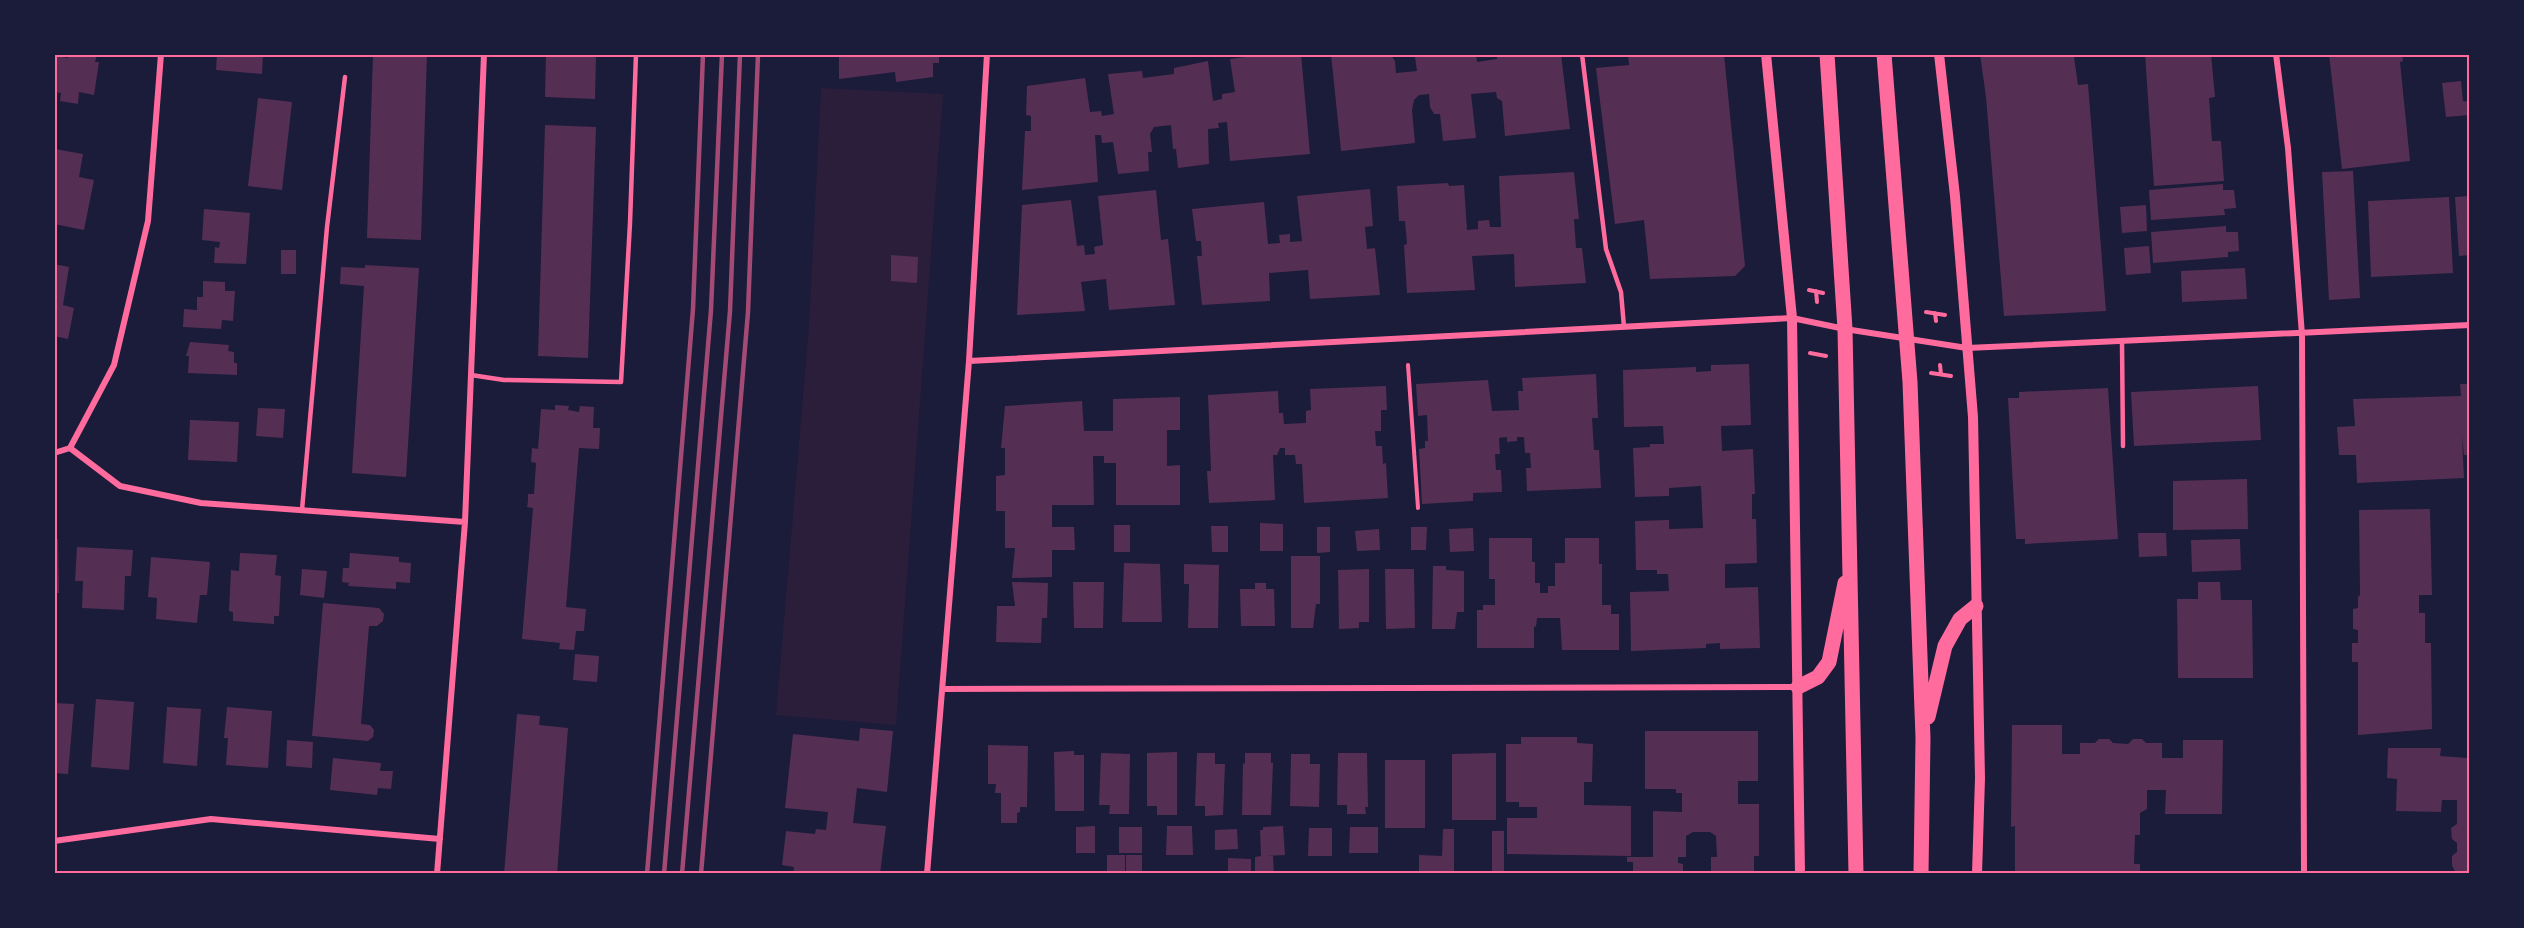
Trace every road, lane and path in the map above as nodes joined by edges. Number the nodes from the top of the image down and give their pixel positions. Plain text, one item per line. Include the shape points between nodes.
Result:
1 (161, 54) edge
2 (484, 54) edge
3 (636, 54) edge
4 (987, 54) edge
5 (1582, 54) edge
6 (1766, 54) edge
7 (1827, 54) edge
8 (1884, 54) edge
9 (1939, 54) edge
10 (2276, 54) edge
11 (345, 77) dead end
12 (1809, 290) dead end
13 (1815, 291) junction
14 (1823, 293) dead end
15 (1817, 303) dead end
16 (1926, 312) dead end
17 (1935, 313) junction
18 (1949, 316) dead end
19 (1792, 318) junction
20 (1936, 321) dead end
21 (2470, 326) edge
22 (1624, 327) junction
23 (1845, 329) junction
24 (2302, 335) junction
25 (1908, 338) junction
26 (2122, 342) junction
27 (1967, 348) junction
28 (1809, 353) dead end
29 (1828, 356) dead end
30 (969, 361) junction
31 (1408, 365) dead end
32 (1940, 365) dead end
33 (1931, 373) dead end
34 (1941, 374) junction
35 (471, 375) junction
36 (1952, 376) dead end
37 (2123, 446) dead end
38 (70, 448) junction
39 (54, 453) edge
40 (1418, 508) dead end
41 (302, 510) junction
42 (465, 522) junction
43 (1851, 551) junction
44 (1976, 606) junction
45 (1798, 687) junction
46 (943, 689) junction
47 (1923, 738) junction
48 (440, 839) junction
49 (54, 841) edge
50 (437, 874) edge
51 (927, 874) edge
52 (1800, 874) edge
53 (1856, 874) edge
54 (1921, 874) edge
55 (1977, 874) edge
56 (2304, 874) edge

1 - 38 street via 148,221 114,365
2 - 35 street
3 - 35 lane via 621,382 504,380
4 - 30 street
5 - 22 lane via 1606,249 1621,292
6 - 19 street
7 - 23 main road
8 - 25 main road
9 - 27 street
10 - 24 street via 2288,148
11 - 41 lane via 327,227
12 - 13 path
13 - 14 path
13 - 15 path
16 - 17 path
17 - 18 path
17 - 20 path
19 - 22 street
19 - 23 street
19 - 45 street
21 - 24 street
22 - 30 street
23 - 25 street
23 - 43 main road
24 - 26 street
24 - 56 street
25 - 27 street
25 - 47 main road
26 - 27 street
26 - 37 lane
27 - 44 street via 1973,417
28 - 29 path
30 - 46 street
31 - 40 path
32 - 34 path
33 - 34 path
34 - 36 path
35 - 42 street
38 - 39 street
38 - 41 street via 120,486 201,503
41 - 42 street
42 - 48 street
43 - 45 main road via 1829,662 1818,677
43 - 53 main road
44 - 47 main road via 1960,619 1945,646
44 - 55 street via 1980,778
45 - 46 street
45 - 52 street
46 - 51 street
47 - 54 main road
48 - 49 street via 212,819
48 - 50 street

